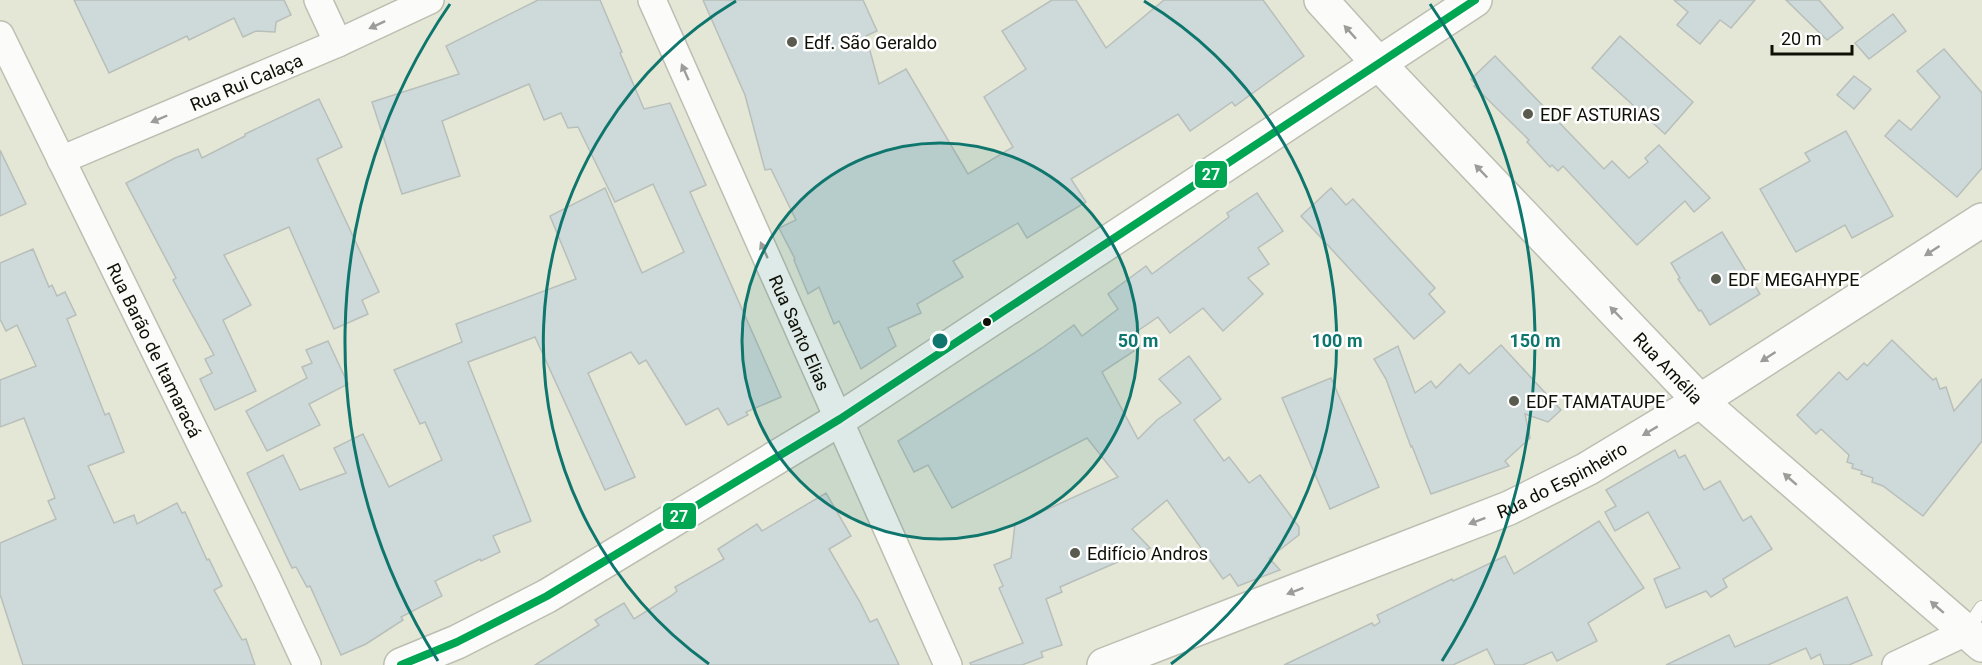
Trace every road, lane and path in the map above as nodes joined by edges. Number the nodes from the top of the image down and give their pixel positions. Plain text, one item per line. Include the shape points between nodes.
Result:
1 (318, 0) edge
2 (430, 0) edge
3 (652, 0) edge
4 (1321, 0) edge
5 (1475, 0) edge
6 (0, 35) edge
7 (338, 43) junction
8 (1379, 64) junction
9 (62, 160) junction
10 (1982, 220) edge
11 (1700, 401) junction
12 (840, 419) junction
13 (1976, 628) edge
14 (307, 665) edge
15 (401, 665) edge
16 (948, 665) edge
17 (1104, 665) edge
18 (1896, 665) edge

1 - 7 street
2 -> 7 street, Rua Rui Calaça
12 -> 3 street, Rua Santo Elias
8 -> 4 street, Rua Amélia
5 - 8 street
6 - 9 street, Rua Barão de Itamaracá
7 -> 9 street, Rua Rui Calaça
11 -> 8 street, Rua Amélia
8 - 12 street
9 - 14 street, Rua Barão de Itamaracá
10 -> 11 street, Rua do Espinheiro
13 -> 11 street, Rua Amélia
11 -> 17 street, Rua do Espinheiro via 1587,469 1509,508
12 - 15 street via 548,596
12 - 16 street, Rua Santo Elias
13 - 18 street

